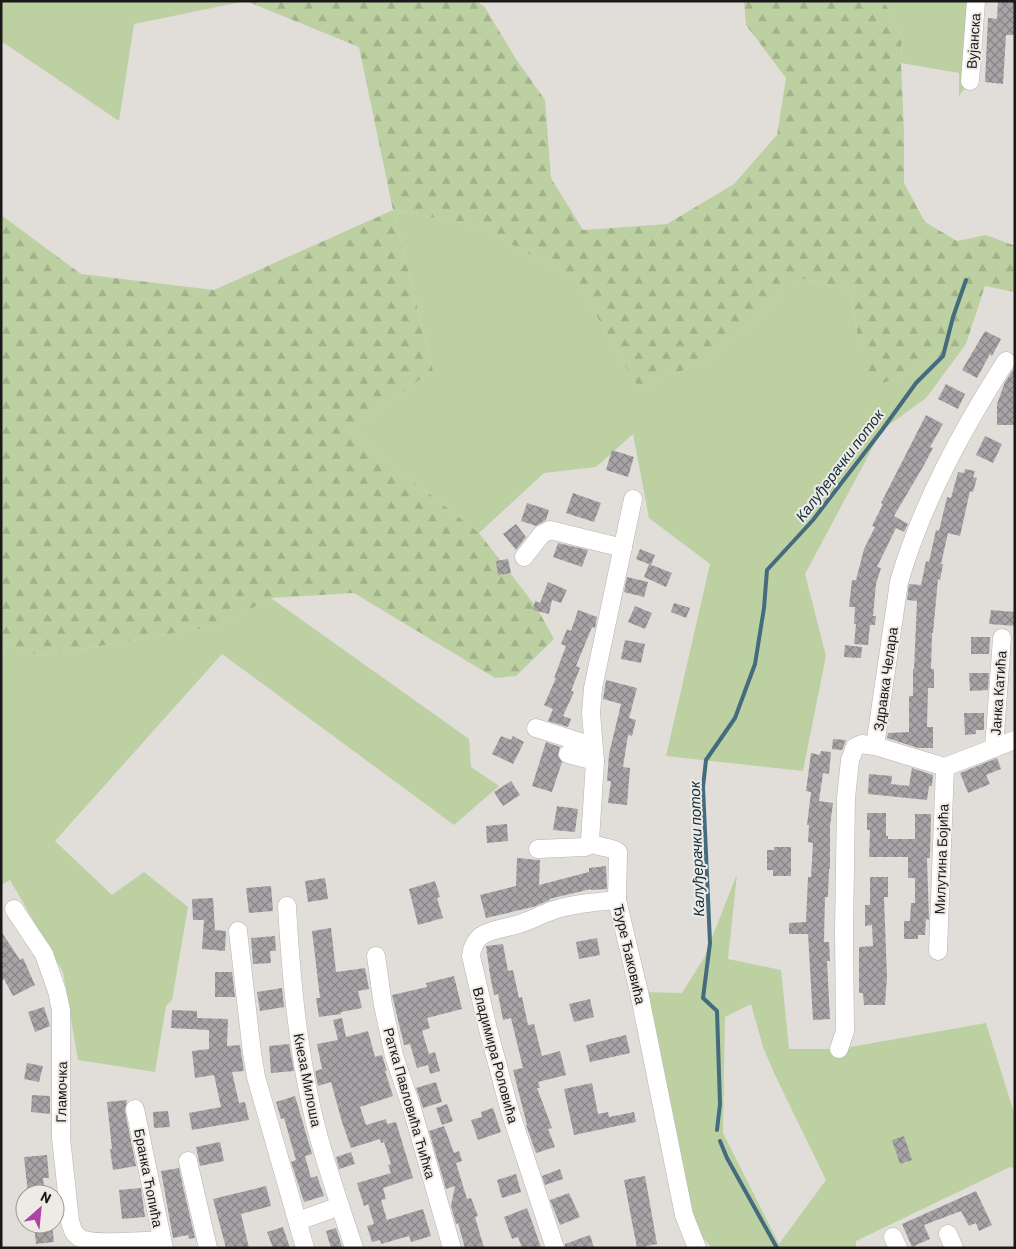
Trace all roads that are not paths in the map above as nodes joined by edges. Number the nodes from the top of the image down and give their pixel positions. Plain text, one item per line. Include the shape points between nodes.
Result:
1 (976, 1) edge
2 (970, 80) dead end
3 (1006, 361) dead end
4 (633, 499) dead end
5 (623, 548) junction
6 (524, 556) dead end
7 (1002, 638) dead end
8 (536, 728) dead end
9 (1015, 740) edge
10 (875, 746) junction
11 (994, 748) junction
12 (568, 754) dead end
13 (594, 754) junction
14 (945, 767) junction
15 (592, 844) junction
16 (538, 849) dead end
17 (617, 900) junction
18 (287, 906) dead end
19 (14, 909) dead end
20 (238, 930) dead end
21 (938, 951) dead end
22 (376, 956) dead end
23 (839, 1049) dead end
24 (135, 1109) dead end
25 (188, 1161) dead end
26 (340, 1206) junction
27 (298, 1221) junction
28 (163, 1244) edge
29 (123, 1245) edge
30 (208, 1248) edge
31 (305, 1248) edge
32 (354, 1248) edge
33 (452, 1248) edge
34 (555, 1248) edge
35 (697, 1248) edge

1 - 2 street, Вујанска
3 - 10 street, Здравка Челара via 955,446 906,560 899,582
4 - 5 street
5 - 6 street via 550,530 542,534
5 - 13 street via 593,688
7 - 11 street, Јанка Катића
8 - 13 street
9 - 11 street
10 - 14 street
10 - 23 street, Здравка Челара via 862,744 855,748 850,760 846,798 844,1031
11 - 14 street
12 - 13 street
13 - 15 street
14 - 21 street, Милутина Бојића
15 - 16 street
15 - 17 street, Ђуре Ђаковића via 608,846 618,852
17 - 34 street, Владимира Роловића via 553,910 520,924 489,932 475,942 471,956 509,1108
17 - 35 street, Ђуре Ђаковића via 684,1215
18 - 26 street, Кнеза Милоша via 292,987 305,1079
19 - 29 street, Гламочка via 44,954 58,991 61,1010 61,1131 70,1221 74,1233 80,1238
20 - 27 street via 256,1077
22 - 33 street, Ратка Павловића Ћићка via 394,1056
24 - 28 street, Бранка Ћопића
25 - 30 street
26 - 27 street
26 - 32 street, Кнеза Милоша
27 - 31 street
28 - 29 street, Гламочка

